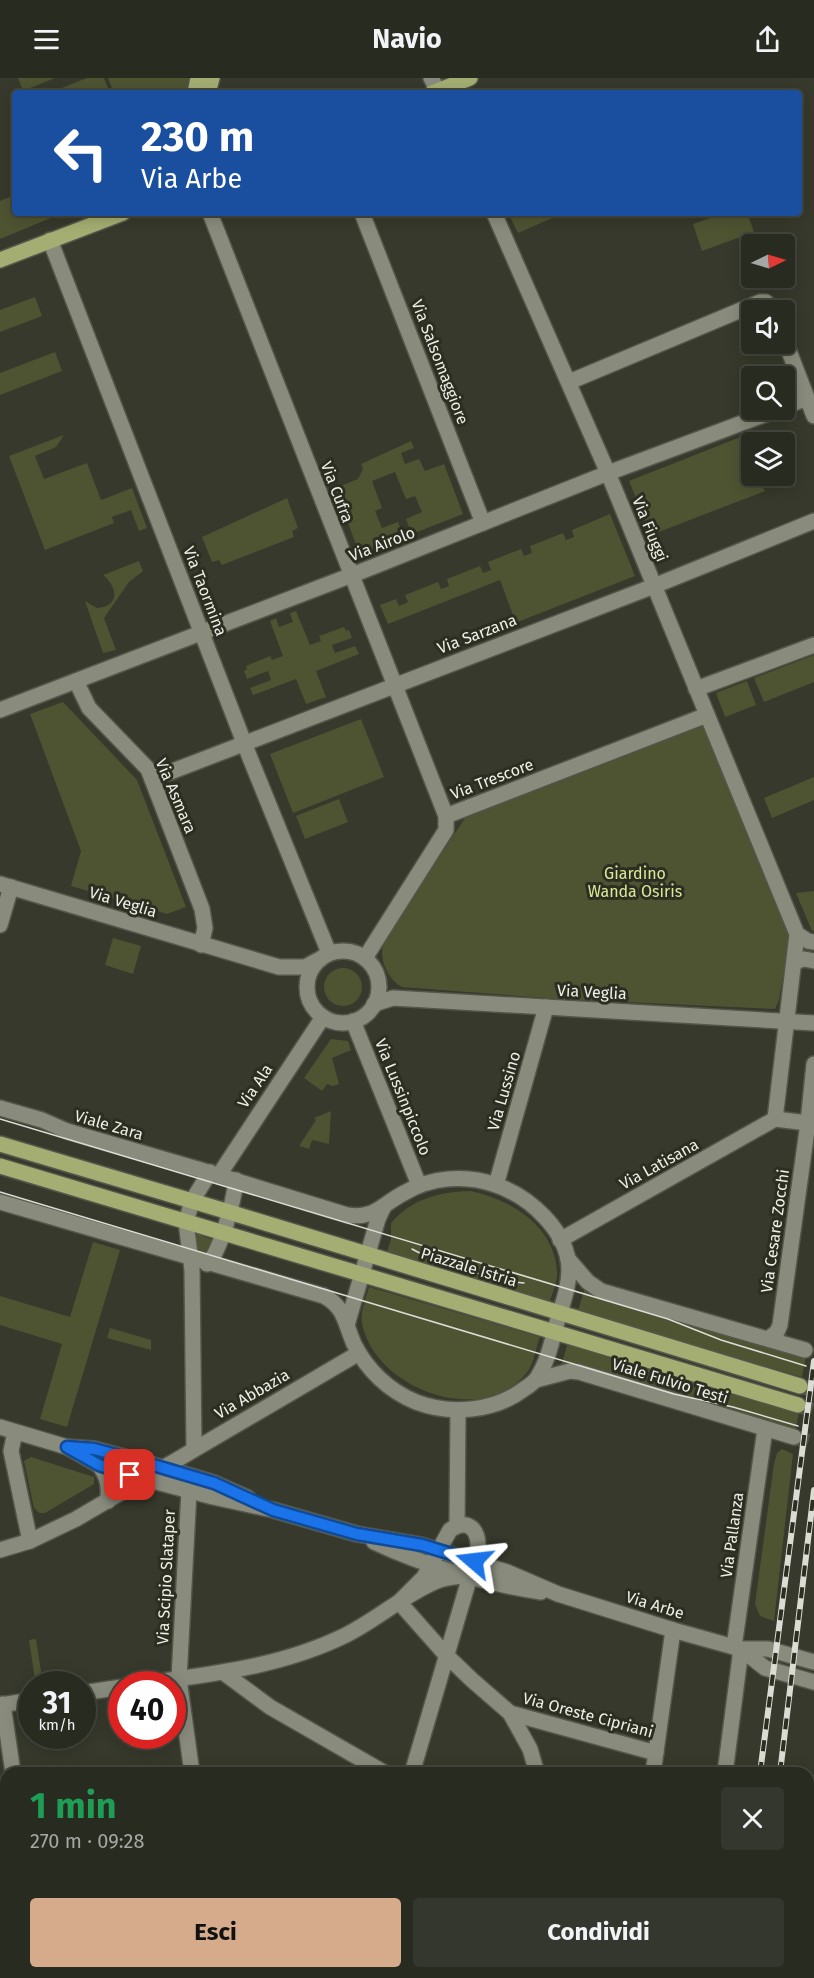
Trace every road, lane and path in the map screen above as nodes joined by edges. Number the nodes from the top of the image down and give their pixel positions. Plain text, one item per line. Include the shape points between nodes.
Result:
1 (470, 78) edge
2 (435, 89) edge
3 (115, 216) edge
4 (211, 216) edge
5 (363, 216) edge
6 (495, 216) edge
7 (50, 240) junction
8 (0, 260) edge
9 (741, 310) edge
10 (790, 354) edge
11 (569, 382) junction
12 (807, 398) junction
13 (795, 402) edge
14 (814, 416) edge
15 (750, 420) edge
16 (608, 473) junction
17 (814, 521) edge
18 (483, 523) junction
19 (351, 575) junction
20 (654, 585) junction
21 (202, 633) junction
22 (814, 645) edge
23 (76, 681) junction
24 (394, 685) junction
25 (696, 689) junction
26 (0, 710) edge
27 (707, 715) junction
28 (245, 744) junction
29 (152, 780) junction
30 (446, 816) junction
31 (6, 886) edge
32 (0, 926) edge
33 (797, 934) junction
34 (814, 942) edge
35 (201, 945) junction
36 (324, 957) junction
37 (365, 958) junction
38 (814, 961) edge
39 (795, 962) junction
40 (271, 965) junction
41 (379, 985) junction
42 (393, 998) junction
43 (309, 1000) junction
44 (374, 1004) junction
45 (546, 1007) junction
46 (323, 1017) junction
47 (788, 1020) junction
48 (353, 1022) junction
49 (814, 1023) edge
50 (814, 1065) edge
51 (0, 1108) edge
52 (775, 1119) junction
53 (808, 1123) junction
54 (0, 1144) edge
55 (0, 1166) edge
56 (214, 1173) junction
57 (236, 1180) junction
58 (419, 1185) junction
59 (496, 1185) junction
60 (192, 1201) junction
61 (0, 1202) edge
62 (384, 1206) junction
63 (229, 1212) junction
64 (186, 1222) junction
65 (222, 1233) junction
66 (560, 1240) junction
67 (367, 1254) junction
68 (189, 1257) junction
69 (568, 1259) junction
70 (207, 1264) junction
71 (361, 1275) junction
72 (560, 1314) junction
73 (347, 1324) junction
74 (554, 1332) junction
75 (768, 1339) junction
76 (805, 1350) dead end
77 (359, 1353) junction
78 (536, 1380) junction
79 (800, 1386) tunnel mouth
80 (798, 1405) tunnel mouth
81 (458, 1410) junction
82 (8, 1429) edge
83 (765, 1429) junction
84 (794, 1437) tunnel mouth
85 (67, 1447) junction
86 (194, 1449) junction
87 (99, 1465) junction
88 (163, 1468) junction
89 (146, 1479) junction
90 (189, 1491) junction
91 (108, 1501) junction
92 (273, 1510) junction
93 (457, 1525) junction
94 (30, 1540) junction
95 (0, 1550) edge
96 (436, 1557) junction
97 (471, 1568) junction
98 (399, 1602) junction
99 (673, 1630) junction
100 (738, 1648) junction
101 (446, 1655) junction
102 (814, 1662) edge
103 (179, 1671) edge
104 (224, 1673) junction
105 (186, 1678) edge
106 (814, 1682) edge
107 (18, 1702) edge
108 (2, 1705) edge
109 (510, 1713) junction
110 (186, 1730) edge
111 (656, 1753) junction
112 (12, 1767) edge
113 (191, 1767) edge
114 (375, 1767) edge
115 (414, 1767) edge
116 (535, 1767) edge
117 (654, 1767) edge
118 (726, 1767) edge

1 - 2 main road
3 - 7 main road
4 - 19 street, Via Cufra
5 - 18 street, Via Salsomaggiore
6 - 11 street, Via Fiuggi
7 - 8 main road
7 - 21 street, Via Taormina
9 - 11 street
10 - 12 street
11 - 16 street, Via Fiuggi
12 - 13 street
12 - 14 street
15 - 16 street, Via Airolo
16 - 18 street, Via Airolo
16 - 20 street, Via Fiuggi
17 - 20 street, Via Sarzana
18 - 19 street, Via Airolo
19 - 21 street, Via Airolo
19 - 24 street, Via Cufra
20 - 24 street, Via Sarzana
20 - 25 street, Via Fiuggi
21 - 23 street, Via Airolo
21 - 28 street, Via Taormina
22 - 25 street
23 - 26 street, Via Airolo
23 - 29 street, Via Asmara via 89,708 144,763
24 - 28 street, Via Sarzana
24 - 30 street, Via Cufra
25 - 27 street, Via Fiuggi
27 - 30 street, Via Trescore
27 - 33 street, Via Fiuggi
28 - 29 street, Via Sarzana
28 - 36 street, Via Taormina
29 - 35 street, Via Asmara via 202,909 205,928
30 - 37 street, Via Trescore via 446,830
31 - 32 street
31 - 35 street, Via Veglia
33 - 34 street
33 - 39 street
35 - 40 street, Via Veglia
36 - 37 street via 348,951
36 - 40 street, Via Veglia via 310,966
36 - 43 street via 308,977
37 - 41 street
38 - 39 street
39 - 47 street
40 - 43 street, Via Veglia via 299,980
41 - 42 street
41 - 44 street
42 - 44 street, Via Veglia
42 - 45 street, Via Veglia
43 - 46 street
44 - 48 street
45 - 47 street, Via Veglia
45 - 59 street, Via Lussino
46 - 48 street via 338,1023
46 - 56 street, Via Ala
47 - 49 street, Via Veglia
47 - 52 street
48 - 58 street, Via Lussinpiccolo
50 - 53 street, Via Cesare Zocchi
51 - 56 street, Viale Zara
52 - 53 street
52 - 66 street, Via Latisana
53 - 75 street, Via Cesare Zocchi via 780,1325
54 - 60 main road
55 - 64 main road
56 - 57 street, Viale Zara
56 - 60 street
57 - 62 street, Viale Zara via 347,1215 368,1216
57 - 63 street
58 - 59 street via 472,1179
58 - 62 street
59 - 66 street via 529,1203 544,1216
60 - 63 main road
60 - 64 street
61 - 68 street
62 - 67 street
63 - 65 street
63 - 67 main road
64 - 65 main road
64 - 68 street
65 - 70 street
65 - 71 main road
66 - 69 street
67 - 71 street
67 - 72 main road, Piazzale Istria
68 - 70 street
68 - 86 street
69 - 72 street via 568,1282
69 - 75 street via 601,1291
70 - 73 street via 324,1296 340,1308
71 - 73 street
71 - 74 main road
72 - 74 street
72 - 79 main road, Viale Fulvio Testi
73 - 77 street
74 - 78 street
74 - 80 main road, Viale Fulvio Testi
75 - 76 street
77 - 81 street via 373,1372 398,1393 428,1406
77 - 86 street, Via Abbazia
78 - 81 street via 500,1402
78 - 83 street, Viale Fulvio Testi via 579,1372
81 - 93 street
82 - 85 street, Via Arbe
82 - 94 street
83 - 84 street, Viale Fulvio Testi
83 - 100 street, Via Pallanza
85 - 87 street, Via Arbe
85 - 88 street, Via Arbe via 94,1449
86 - 88 street, Via Abbazia
87 - 89 street, Via Arbe
87 - 91 street via 106,1474
88 - 89 street, Via Abbazia
88 - 92 street, Via Arbe via 214,1483
89 - 90 street, Via Arbe
89 - 91 street, Via Abbazia
90 - 92 street, Via Arbe
90 - 103 street, Via Scipio Slataper
91 - 94 street, Via Abbazia
92 - 96 street, Via Arbe via 357,1534 385,1547
93 - 96 street via 450,1530
93 - 97 street via 477,1533 478,1549
94 - 95 street, Via Abbazia
96 - 97 street, Via Arbe
96 - 98 street via 424,1577
97 - 98 street
97 - 99 street, Via Arbe via 523,1578 558,1594
97 - 101 street
98 - 101 street
98 - 104 street via 347,1635 314,1649
99 - 100 street, Via Arbe
99 - 111 street
100 - 102 street via 768,1649
100 - 106 street via 765,1668
100 - 118 street, Via Pallanza
101 - 109 street
101 - 115 street
104 - 105 street
104 - 114 street via 270,1707
107 - 108 street
108 - 112 street
109 - 111 street, Via Oreste Cipriani
109 - 116 street
110 - 113 street, Via Scipio Slataper
111 - 117 street

